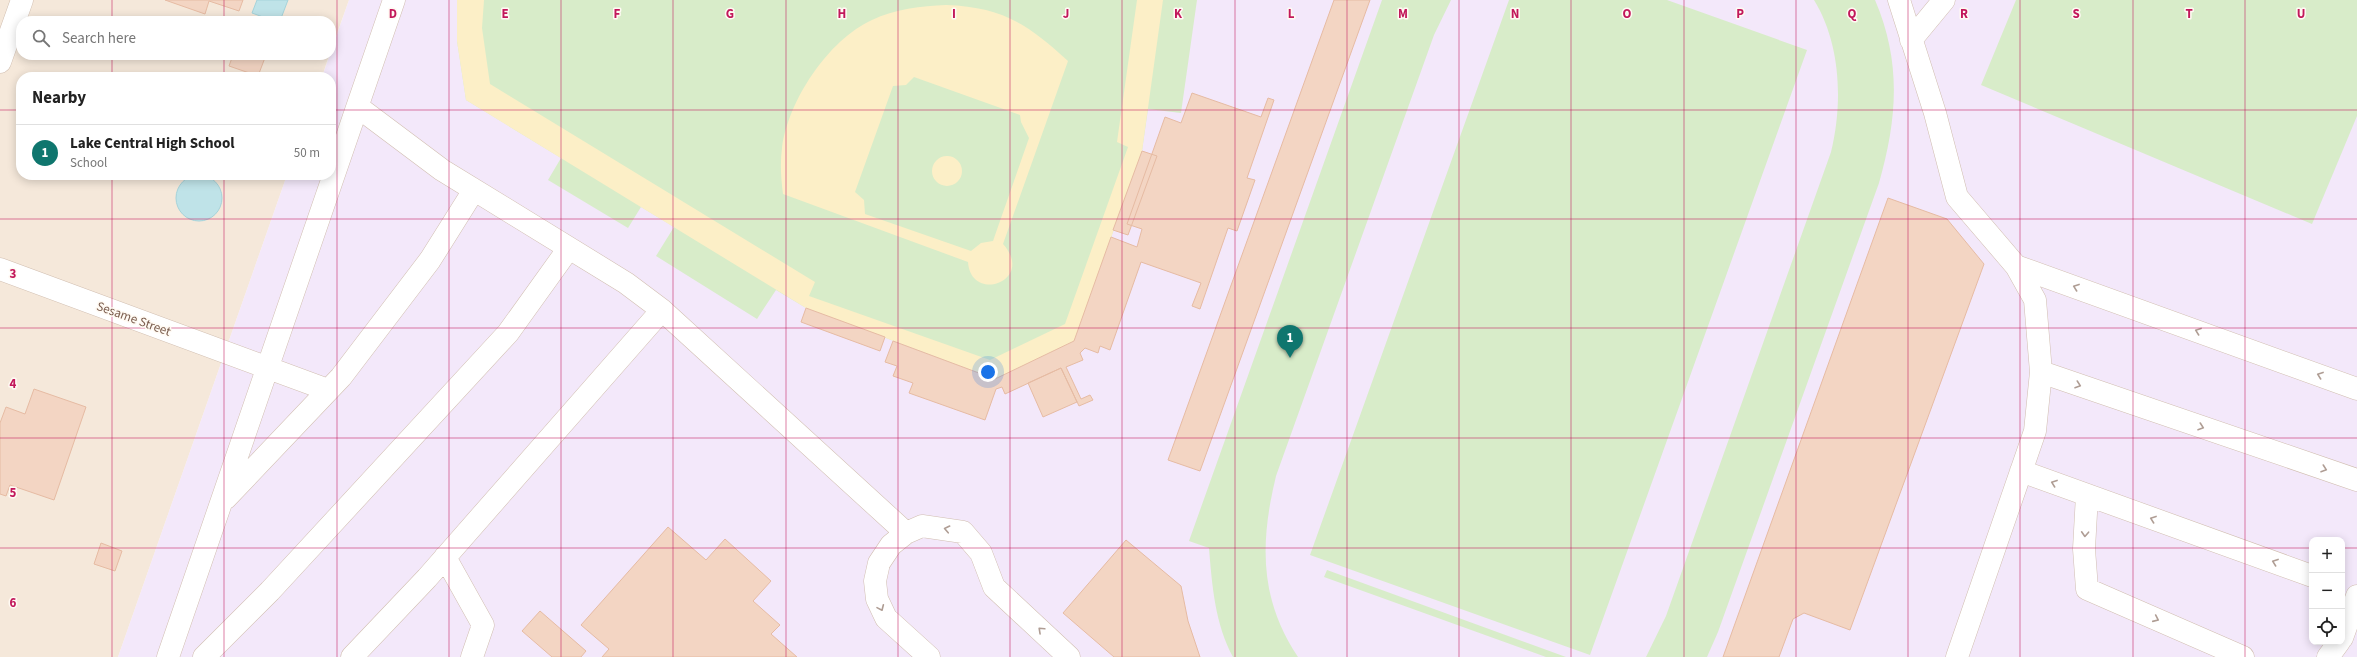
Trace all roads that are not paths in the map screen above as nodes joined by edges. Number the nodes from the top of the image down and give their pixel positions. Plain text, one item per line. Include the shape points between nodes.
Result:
1 (22, 0) edge
2 (394, 0) edge
3 (1899, 0) edge
4 (1944, 0) edge
5 (16, 16) edge
6 (16, 17) edge
7 (1911, 40) junction
8 (0, 62) edge
9 (358, 107) junction
10 (336, 171) edge
11 (333, 180) edge
12 (474, 190) junction
13 (568, 248) junction
14 (2016, 266) junction
15 (0, 268) edge
16 (662, 310) junction
17 (268, 368) junction
18 (2041, 372) junction
19 (2357, 389) edge
20 (328, 390) junction
21 (2022, 471) junction
22 (2357, 480) edge
23 (2087, 495) junction
24 (221, 502) junction
25 (906, 533) junction
26 (445, 557) junction
27 (2309, 575) edge
28 (2345, 587) edge
29 (2357, 592) edge
30 (2357, 596) edge
31 (2345, 630) edge
32 (2337, 645) edge
33 (1963, 655) edge
34 (168, 657) edge
35 (204, 657) edge
36 (352, 657) edge
37 (472, 657) edge
38 (929, 657) edge
39 (1069, 657) edge
40 (2243, 657) edge
41 (2328, 657) edge

1 - 5 street
2 - 9 street
3 - 7 street
4 - 7 street
6 - 8 street
7 - 14 street via 1957,197
9 - 10 street
9 - 12 street via 442,170
11 - 17 street
12 - 13 street
12 - 20 street via 430,260 341,377
13 - 16 street via 626,282
13 - 35 street via 508,333 270,591
14 - 18 street via 2035,300
19 -> 14 street
15 - 17 street, Sesame Street
16 - 25 street
16 - 26 street
17 - 20 street, Sesame Street
17 - 24 street
18 - 21 street via 2035,431
18 -> 22 street
20 - 24 street
23 -> 21 street
21 - 33 street
27 -> 23 street
23 -> 40 street via 2084,549 2087,589
24 - 34 street
25 -> 38 street via 891,545 878,563 875,581 877,599 886,618
39 -> 25 street via 994,587 981,553 963,532 922,526
26 - 36 street
26 - 37 street via 483,625
28 - 29 street
30 - 31 street
32 - 41 street

